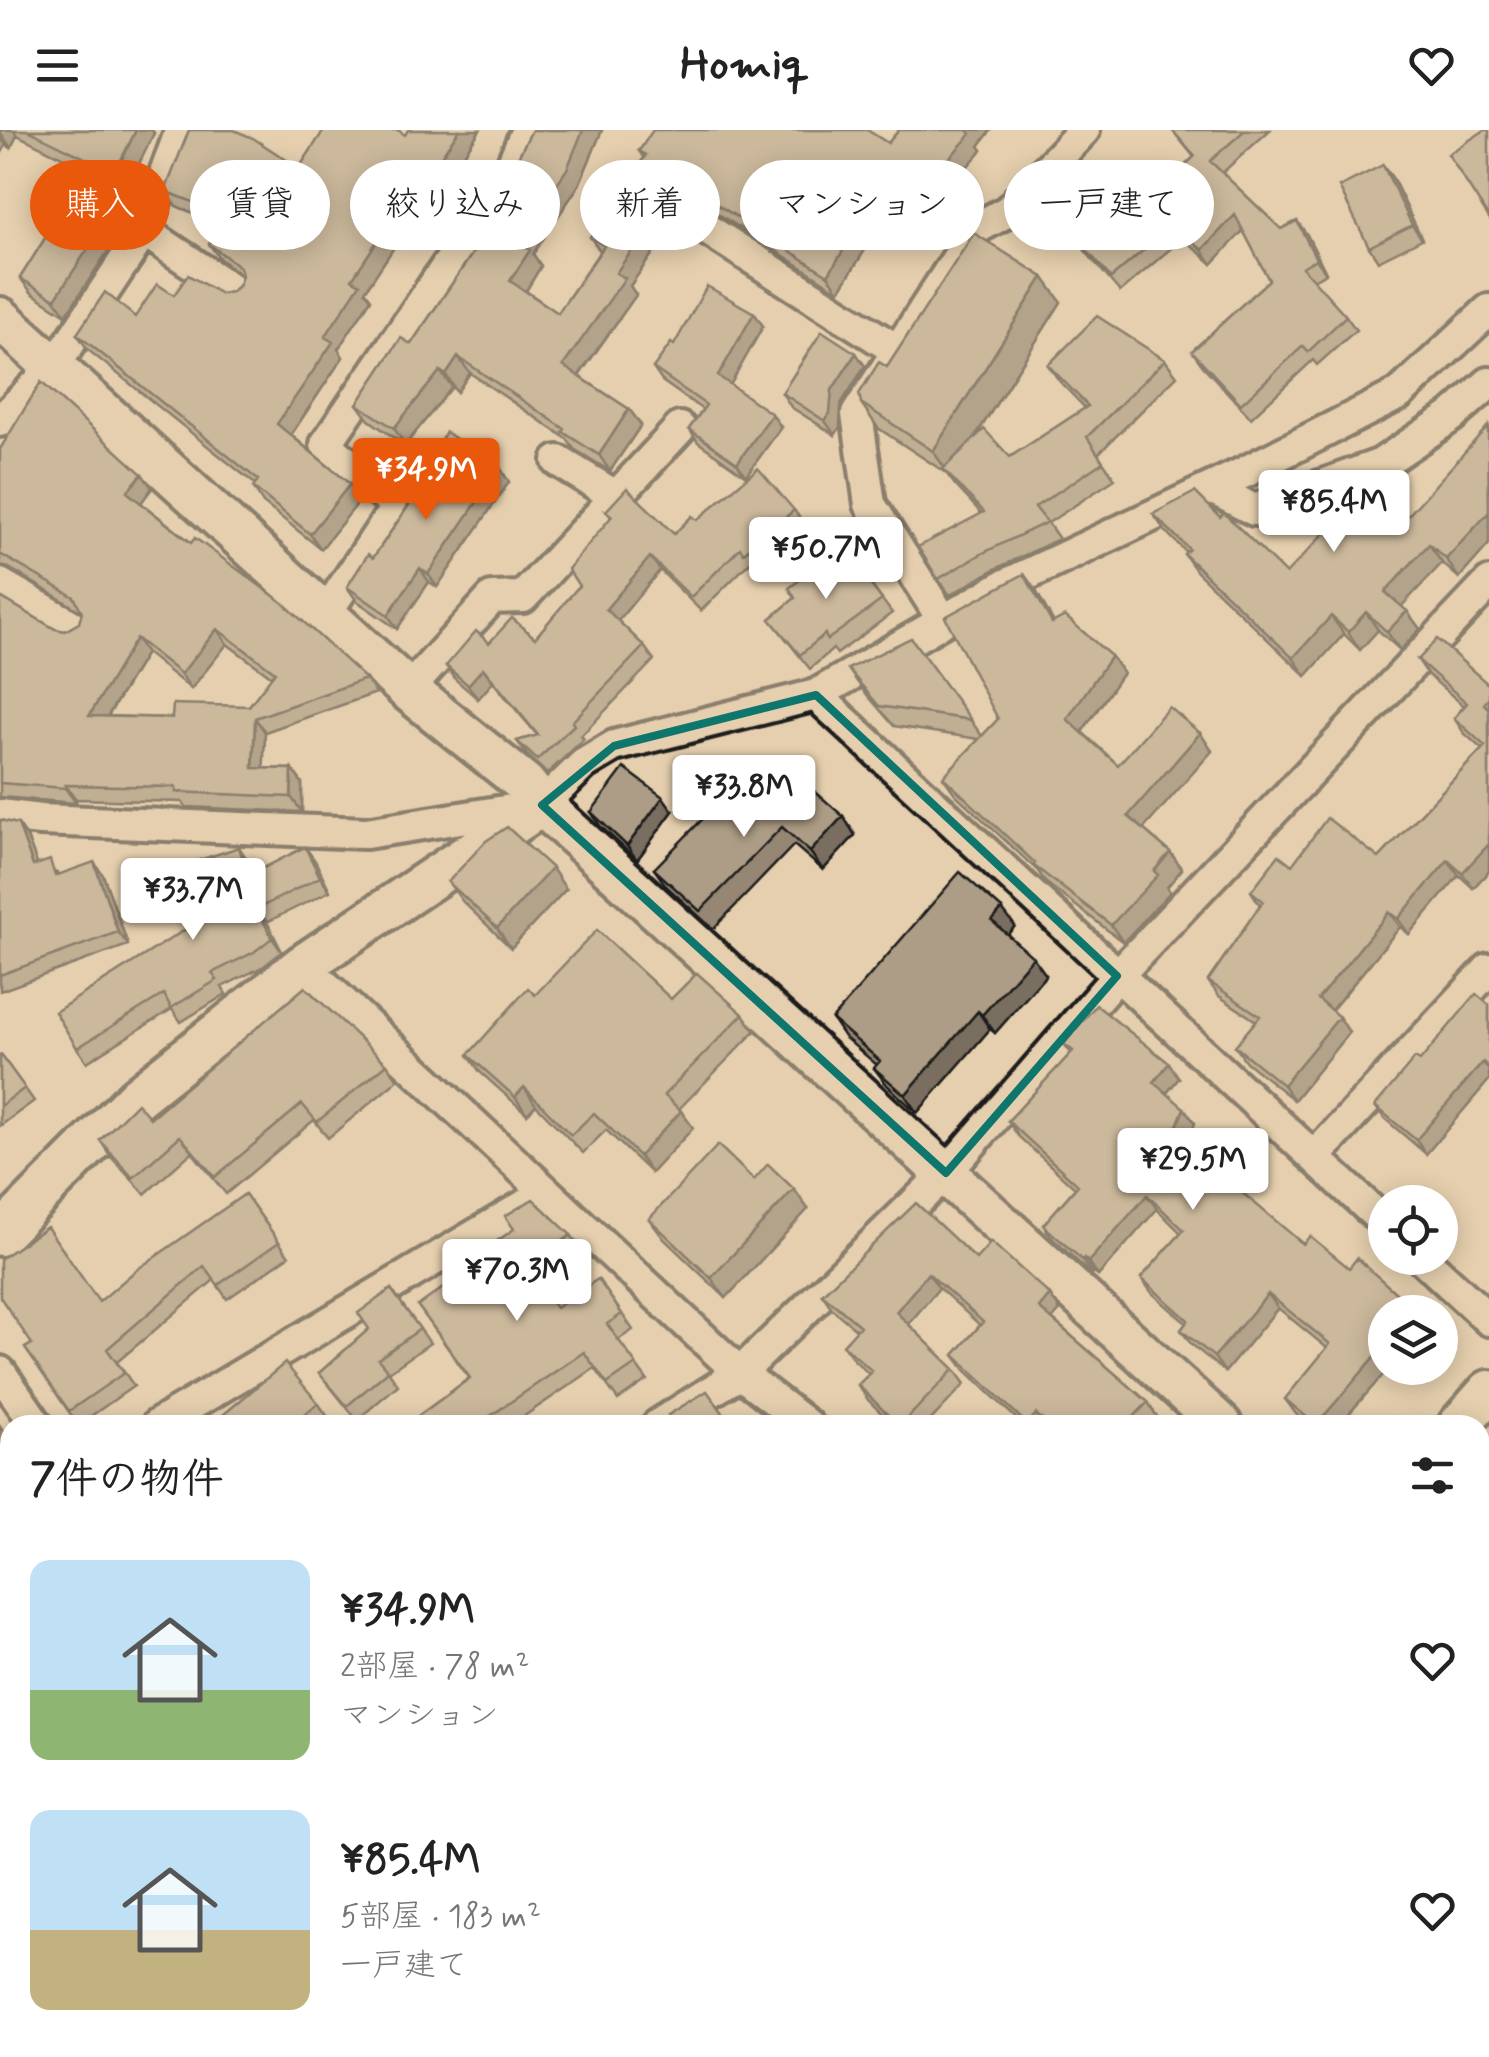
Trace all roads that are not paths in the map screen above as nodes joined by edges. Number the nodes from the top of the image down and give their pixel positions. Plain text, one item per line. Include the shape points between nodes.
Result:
1 (181, 130) edge
2 (527, 130) edge
3 (1084, 130) edge
4 (170, 160) edge
5 (720, 238) edge
6 (170, 248) edge
7 (132, 250) edge
8 (234, 291) edge
9 (1489, 310) edge
10 (0, 318) edge
11 (898, 351) junction
12 (54, 368) junction
13 (1489, 384) edge
14 (0, 421) edge
15 (680, 428) dead end
16 (558, 461) dead end
17 (1212, 488) junction
18 (616, 497) junction
19 (1489, 583) edge
20 (0, 584) edge
21 (326, 613) junction
22 (943, 620) junction
23 (74, 627) edge
24 (408, 690) junction
25 (816, 695) junction
26 (542, 805) junction
27 (0, 815) edge
28 (303, 965) junction
29 (1489, 970) edge
30 (1118, 976) junction
31 (1314, 1157) junction
32 (946, 1173) junction
33 (546, 1192) junction
34 (1368, 1207) edge
35 (0, 1235) edge
36 (1440, 1275) edge
37 (1489, 1320) edge
38 (0, 1372) edge
39 (740, 1373) junction
40 (1489, 1391) edge
41 (31, 1415) edge
42 (174, 1415) edge
43 (674, 1415) edge
44 (793, 1415) edge
45 (1210, 1415) edge
46 (1468, 1415) edge

1 - 4 street
2 - 21 street via 506,179 326,444 398,506
3 - 11 street via 1008,210 977,228
5 - 11 street
6 - 8 street
7 - 12 street
9 - 17 street via 1399,394
10 - 12 street
11 - 22 street via 857,414 870,504
12 - 14 street
12 - 21 street
13 - 17 street via 1381,464 1254,510
15 - 18 street
16 - 18 street
17 - 22 street
18 - 24 street via 524,597 492,598
19 - 30 street
20 - 23 street
21 - 24 street
22 - 25 street
24 - 26 street
25 - 26 street via 614,746 584,764
25 - 30 street
26 - 27 street via 366,832
26 - 28 street
26 - 32 street
28 - 33 street
28 - 35 street via 137,1098
29 - 31 street
30 - 31 street
30 - 32 street
31 - 34 street
32 - 39 street
32 - 45 street
33 - 39 street
33 - 42 street
36 - 37 street
38 - 41 street
39 - 43 street
39 - 44 street
40 - 46 street

